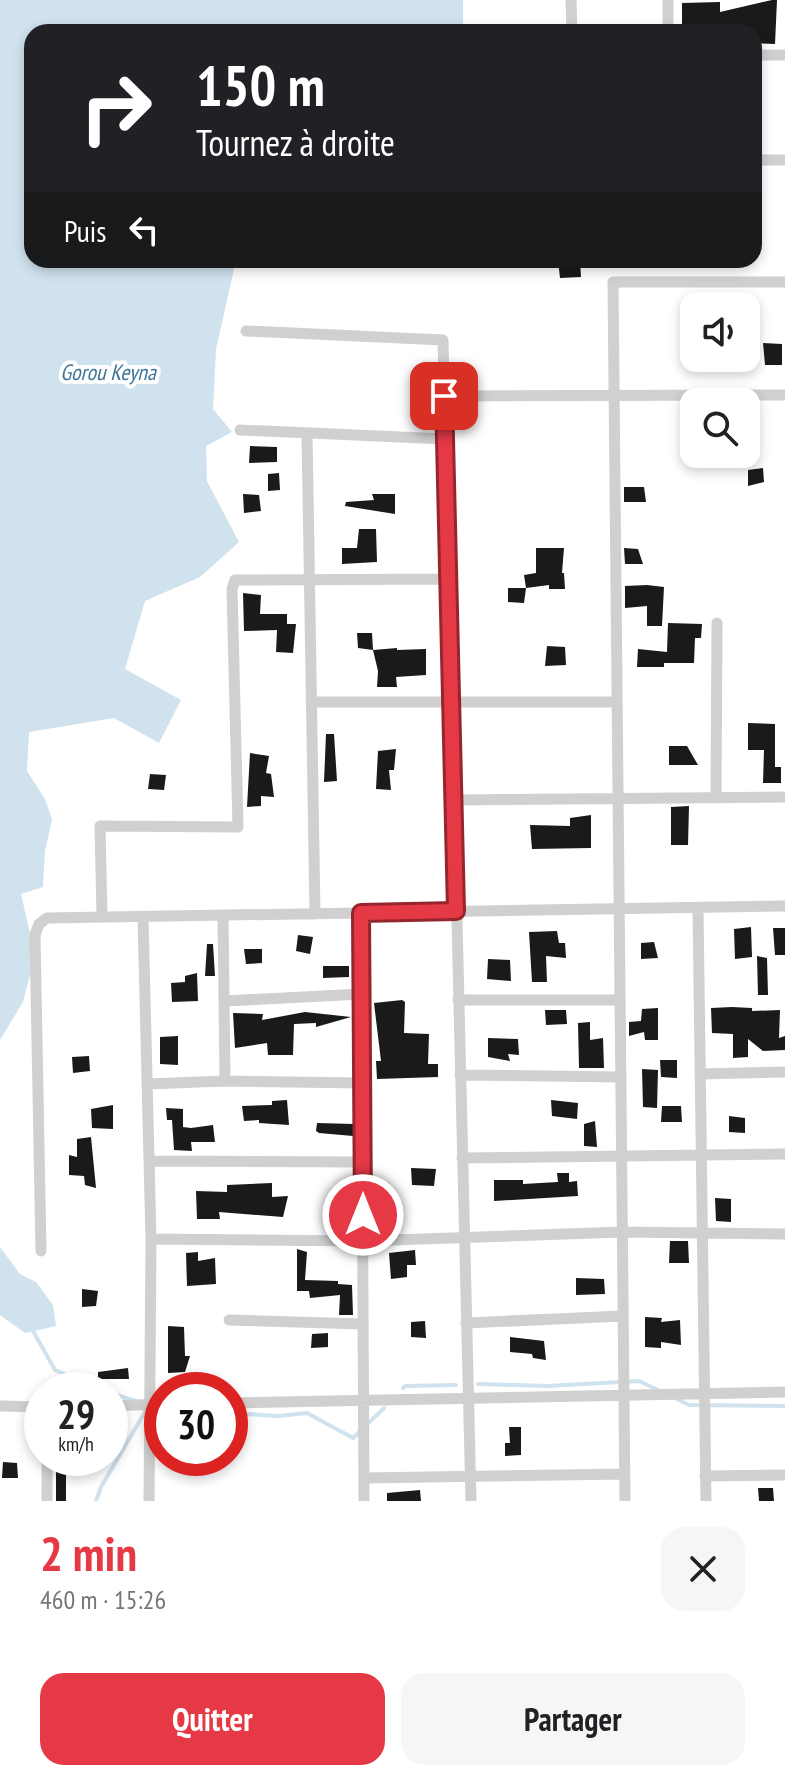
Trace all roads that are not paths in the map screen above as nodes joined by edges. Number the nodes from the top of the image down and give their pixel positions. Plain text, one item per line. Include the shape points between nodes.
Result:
1 (571, 0) edge
2 (668, 0) edge
3 (572, 24) edge
4 (668, 24) edge
5 (762, 55) edge
6 (785, 55) edge
7 (762, 160) edge
8 (785, 160) edge
9 (785, 282) edge
10 (246, 331) dead end
11 (614, 395) junction
12 (785, 395) edge
13 (444, 396) junction
14 (240, 430) dead end
15 (307, 433) junction
16 (445, 439) junction
17 (308, 579) junction
18 (448, 579) junction
19 (717, 623) dead end
20 (311, 702) junction
21 (451, 702) junction
22 (617, 702) junction
23 (716, 797) junction
24 (785, 797) edge
25 (618, 798) junction
26 (453, 800) junction
27 (785, 906) edge
28 (698, 908) junction
29 (619, 909) junction
30 (456, 911) junction
31 (361, 913) junction
32 (315, 914) junction
33 (223, 915) junction
34 (102, 917) junction
35 (143, 917) junction
36 (362, 994) junction
37 (458, 1000) junction
38 (620, 1000) junction
39 (224, 1001) junction
40 (785, 1072) edge
41 (700, 1074) junction
42 (460, 1075) junction
43 (621, 1077) junction
44 (225, 1081) junction
45 (362, 1083) junction
46 (147, 1084) junction
47 (785, 1154) edge
48 (621, 1155) junction
49 (701, 1155) junction
50 (462, 1158) junction
51 (149, 1161) junction
52 (362, 1162) junction
53 (622, 1232) junction
54 (702, 1234) junction
55 (785, 1234) edge
56 (464, 1238) junction
57 (151, 1239) junction
58 (363, 1241) junction
59 (41, 1251) dead end
60 (623, 1316) junction
61 (229, 1320) dead end
62 (466, 1323) junction
63 (363, 1324) junction
64 (155, 1372) edge
65 (785, 1392) edge
66 (624, 1394) junction
67 (704, 1394) junction
68 (467, 1396) junction
69 (364, 1399) junction
70 (248, 1402) edge
71 (0, 1406) edge
72 (24, 1407) edge
73 (624, 1474) junction
74 (785, 1475) edge
75 (47, 1476) edge
76 (151, 1476) edge
77 (705, 1476) junction
78 (470, 1477) junction
79 (364, 1478) junction
80 (47, 1501) edge
81 (149, 1501) edge
82 (364, 1501) edge
83 (471, 1501) edge
84 (625, 1501) edge
85 (706, 1501) edge

1 - 3 street
2 - 4 street
5 - 6 street
7 - 8 street
9 - 11 street via 613,282
10 - 13 street via 443,340
11 - 12 street
11 - 13 street
11 - 22 street
13 - 16 street
14 - 15 street
15 - 16 street
15 - 17 street
16 - 18 street
17 - 18 street
17 - 20 street
17 - 34 street via 233,583 238,827 100,826
18 - 21 street
19 - 23 street
20 - 21 street
20 - 32 street
21 - 22 street
21 - 26 street
22 - 25 street
23 - 24 street
23 - 25 street
25 - 26 street
25 - 29 street
26 - 30 street
27 - 28 street
28 - 29 street
28 - 41 street
29 - 30 street
29 - 38 street
30 - 31 street
30 - 37 street
31 - 32 street
31 - 36 street
32 - 33 street
33 - 35 street
33 - 39 street
34 - 35 street
34 - 59 street via 47,918 35,935
35 - 46 street
36 - 39 street
36 - 45 street
37 - 38 street
37 - 42 street
38 - 43 street
39 - 44 street
40 - 41 street
41 - 49 street
42 - 43 street
42 - 50 street
43 - 48 street
44 - 45 street
44 - 46 street
45 - 52 street
46 - 51 street
47 - 49 street
48 - 49 street
48 - 50 street
48 - 53 street
49 - 54 street
50 - 56 street
51 - 52 street
51 - 57 street
52 - 58 street
53 - 54 street
53 - 56 street
53 - 60 street
54 - 55 street
54 - 67 street
56 - 58 street
56 - 62 street
57 - 58 street
57 - 64 street
58 - 63 street
60 - 62 street
60 - 66 street
61 - 63 street
62 - 68 street
63 - 69 street
65 - 67 street
66 - 67 street
66 - 68 street
66 - 73 street
67 - 77 street
68 - 69 street
68 - 78 street
69 - 70 street
69 - 79 street
71 - 72 street
73 - 78 street
73 - 84 street
74 - 77 street
75 - 80 street
76 - 81 street
77 - 85 street
78 - 79 street
78 - 83 street
79 - 82 street

